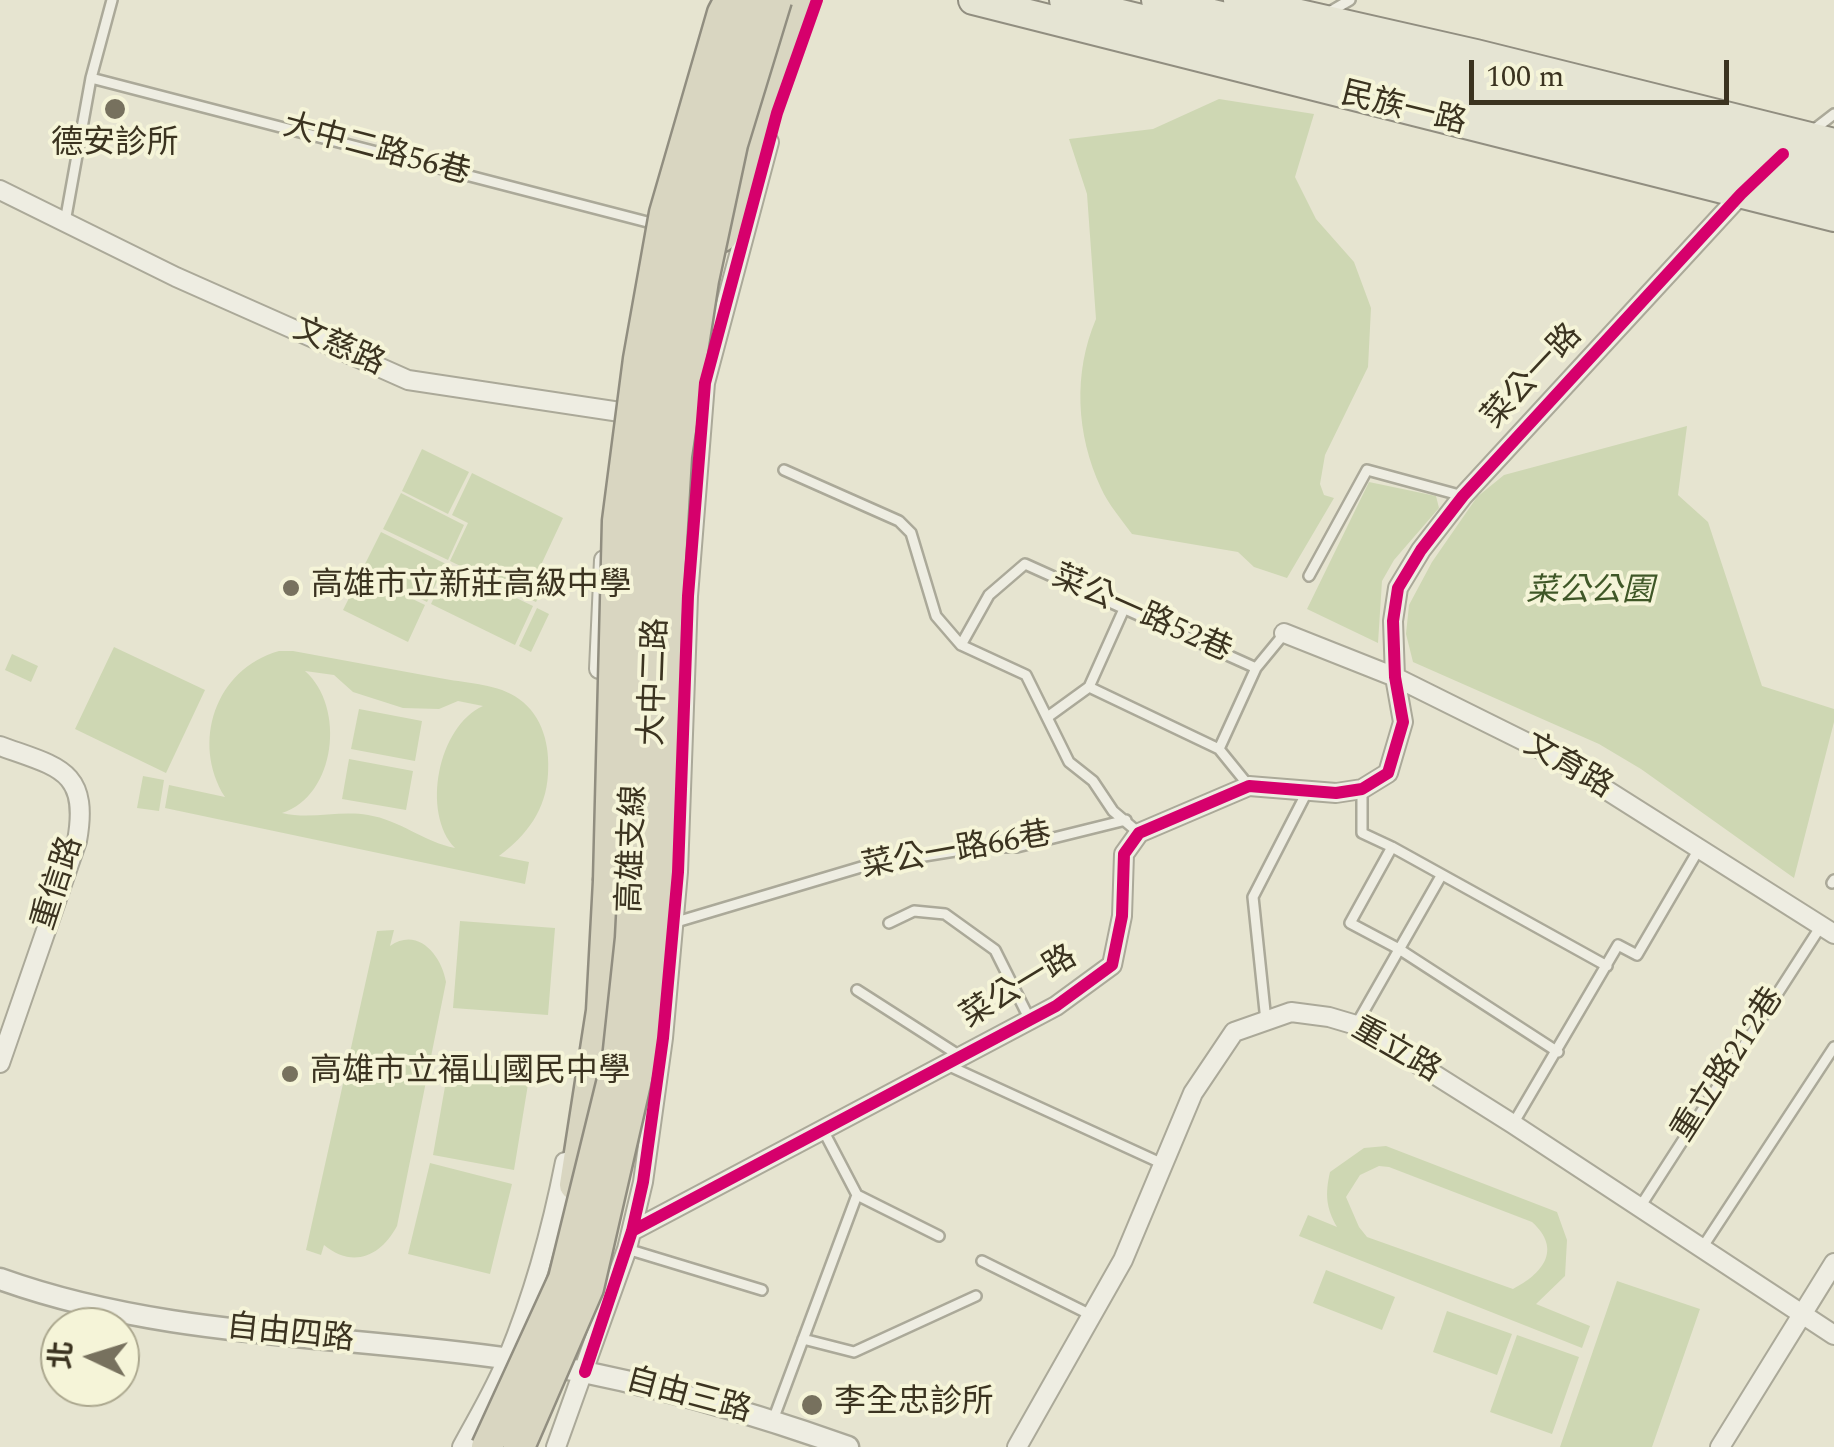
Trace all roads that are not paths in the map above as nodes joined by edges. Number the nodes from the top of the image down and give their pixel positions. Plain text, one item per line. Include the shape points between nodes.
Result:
1 (112, 0) edge
2 (726, 0) edge
3 (753, 0) edge
4 (776, 0) edge
5 (803, 0) edge
6 (818, 0) edge
7 (973, 0) edge
8 (1064, 0) edge
9 (1156, 0) edge
10 (1240, 0) edge
11 (1350, 0) edge
12 (1311, 29) junction
13 (91, 78) junction
14 (1636, 105) junction
15 (1834, 114) edge
16 (1806, 135) junction
17 (1834, 143) edge
18 (1773, 163) junction
19 (1834, 167) edge
20 (1834, 189) edge
21 (0, 190) edge
22 (1741, 194) junction
23 (1834, 217) edge
24 (65, 222) junction
25 (662, 226) junction
26 (703, 280) junction
27 (645, 314) junction
28 (620, 412) junction
29 (641, 415) junction
30 (701, 423) junction
31 (784, 470) dead end
32 (1463, 496) junction
33 (1308, 576) dead end
34 (1124, 609) junction
35 (1284, 633) joint
36 (962, 645) junction
37 (1256, 668) junction
38 (1395, 677) junction
39 (1090, 687) junction
40 (1048, 716) junction
41 (0, 746) edge
42 (1219, 749) junction
43 (1249, 786) junction
44 (1362, 789) junction
45 (1308, 791) junction
46 (1132, 827) junction
47 (1392, 847) junction
48 (1700, 849) junction
49 (1441, 876) junction
50 (673, 923) junction
51 (890, 924) dead end
52 (1828, 930) edge
53 (1399, 949) junction
54 (1606, 966) junction
55 (857, 990) dead end
56 (1030, 1020) junction
57 (1266, 1021) junction
58 (1356, 1025) junction
59 (1834, 1047) edge
60 (1558, 1052) junction
61 (952, 1060) junction
62 (0, 1063) edge
63 (640, 1066) junction
64 (1513, 1124) junction
65 (822, 1128) junction
66 (1163, 1164) junction
67 (857, 1195) junction
68 (1640, 1207) junction
69 (938, 1236) dead end
70 (630, 1240) junction
71 (565, 1245) junction
72 (1702, 1248) junction
73 (982, 1261) dead end
74 (1834, 1263) edge
75 (0, 1279) edge
76 (762, 1290) dead end
77 (976, 1296) dead end
78 (1801, 1314) junction
79 (1091, 1315) junction
80 (1834, 1335) edge
81 (803, 1339) junction
82 (508, 1359) junction
83 (585, 1372) junction
84 (773, 1420) junction
85 (462, 1447) edge
86 (487, 1447) edge
87 (519, 1447) edge
88 (532, 1447) edge
89 (556, 1447) edge
90 (848, 1447) edge
91 (1017, 1447) edge
92 (1720, 1447) edge

1 - 13 lane
2 - 25 street, 大中二路 via 692,100
2 - 71 highway, bridge via 666,213 618,521 602,1011
3 - 86 highway, 高雄支線, bridge via 684,250 652,450 631,938 618,1058 564,1279
4 - 26 highway, 高雄支線, bridge via 732,144
5 - 26 highway, bridge
6 - 30 street, 大中二路 via 746,225 704,383
7 - 22 main road, 民族一路
8 - 18 main road, 民族一路
9 - 12 main road, 民族一路
10 - 12 main road, 民族一路
11 - 12 lane
12 - 14 main road, 民族一路
13 - 24 lane
13 - 25 lane, 大中二路56巷
14 - 16 main road, 民族一路
14 - 18 main road, 民族一路
15 - 16 lane
16 - 17 main road, 民族一路
16 - 18 lane
18 - 19 main road, 民族一路
18 - 20 main road, 民族一路
18 - 22 street, 菜公一路
21 - 24 street, 文慈路
22 - 23 main road, 民族一路
22 - 32 street, 菜公一路
24 - 28 street, 文慈路 via 408,380
25 - 27 street, 大中二路
26 - 63 highway, 高雄支線, bridge via 676,456 656,942
27 - 28 street, 大中二路
27 - 29 street, 大中二路
28 - 29 street, 文慈路
28 - 82 street, 大中二路 via 601,584 602,888 586,1062 553,1222
29 - 30 street, 文慈路
29 - 71 street, 大中二路 via 606,1022 593,1133
30 - 50 street, 大中二路
31 - 36 lane via 899,521 910,534 936,616
32 - 33 lane via 1367,470
32 - 38 street, 菜公一路 via 1398,588
34 - 36 lane, 菜公一路52巷 via 1025,564 989,595
34 - 37 lane, 菜公一路52巷
34 - 39 lane
35 - 37 lane, 菜公一路52巷
35 - 38 street, 文育路
36 - 40 lane via 1026,676
37 - 42 lane
38 - 44 street, 菜公一路 via 1403,722 1388,774
38 - 48 street, 文育路 via 1548,753
39 - 40 lane
39 - 42 lane
40 - 46 lane via 1069,762
41 - 62 street, 重信路 via 62,772 75,785 81,806 77,841
42 - 43 lane
43 - 45 street
43 - 46 street
44 - 45 street
44 - 47 lane via 1362,833
45 - 57 lane via 1253,897
46 - 50 lane, 菜公一路66巷 via 868,864
46 - 56 street, 菜公一路 via 1112,965
47 - 49 lane
47 - 53 lane via 1350,923
48 - 52 street, 文育路
48 - 54 lane via 1637,955 1618,945
49 - 53 lane
49 - 54 lane
50 - 70 street, 大中二路 via 643,1182
51 - 56 lane via 914,911 945,914 994,950
52 - 68 lane, 重立路212巷
53 - 58 lane
53 - 60 lane
54 - 60 lane
55 - 61 lane
56 - 61 street, 菜公一路
57 - 58 street, 重立路 via 1291,1012
57 - 66 street, 重立路 via 1234,1032 1193,1094
58 - 64 street, 重立路
59 - 72 lane
60 - 64 lane
61 - 65 street, 菜公一路
61 - 66 lane
63 - 87 highway, 高雄支線, bridge via 588,1288
63 - 88 highway, bridge via 625,1194 592,1314
64 - 68 street, 重立路
65 - 67 lane
65 - 70 street, 菜公一路
66 - 79 street, 重立路 via 1123,1260
67 - 69 lane
67 - 81 lane
68 - 72 street, 重立路
70 - 76 lane
70 - 83 street, 大中二路
71 - 82 street, 大中二路 via 547,1302
72 - 78 street, 重立路
73 - 79 lane
74 - 78 street
75 - 82 street, 自由四路 via 152,1320
77 - 81 lane via 854,1352
78 - 80 street, 重立路
78 - 92 street
79 - 91 street, 重立路
81 - 84 lane
82 - 83 street, 自由四路
82 - 85 street, 大中二路
83 - 84 street, 自由三路
83 - 89 street, 大中二路
84 - 90 street, 自由三路

